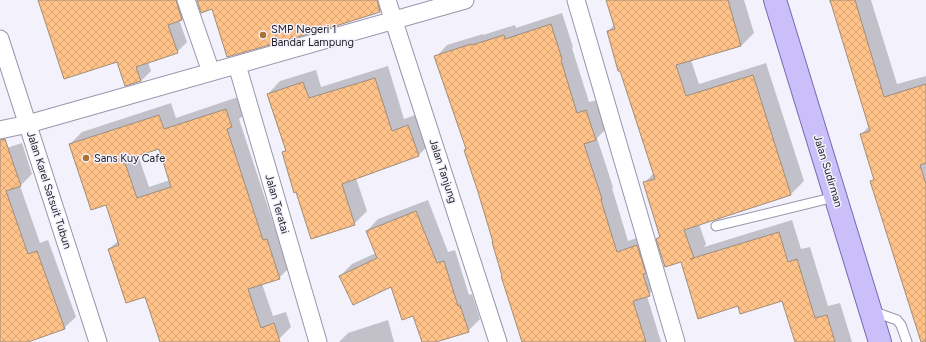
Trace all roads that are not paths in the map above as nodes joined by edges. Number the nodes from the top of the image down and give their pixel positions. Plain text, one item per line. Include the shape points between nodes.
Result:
1 (186, 0) edge
2 (387, 0) edge
3 (465, 0) edge
4 (576, 0) edge
5 (775, 0) edge
6 (393, 21) junction
7 (0, 39) edge
8 (236, 65) junction
9 (211, 72) junction
10 (28, 124) junction
11 (0, 130) edge
12 (836, 197) junction
13 (716, 226) dead end
14 (870, 310) junction
15 (98, 342) edge
16 (318, 342) edge
17 (498, 342) edge
18 (676, 342) edge
19 (880, 342) edge
20 (907, 342) edge

1 - 9 street
2 - 6 street, Jalan Tanjung
3 - 6 street
4 - 18 street
5 - 12 main road, Jalan Sudirman
6 - 8 street
6 - 17 street, Jalan Tanjung
7 - 10 street, Jalan Karel Satsuit Tubun
8 - 9 street
8 - 16 street, Jalan Teratai
9 - 10 street
10 - 11 street
10 - 15 street, Jalan Karel Satsuit Tubun
12 - 13 lane
12 - 14 main road, Jalan Sudirman
14 - 19 main road, Jalan Sudirman
14 - 20 lane via 896,320 901,325

